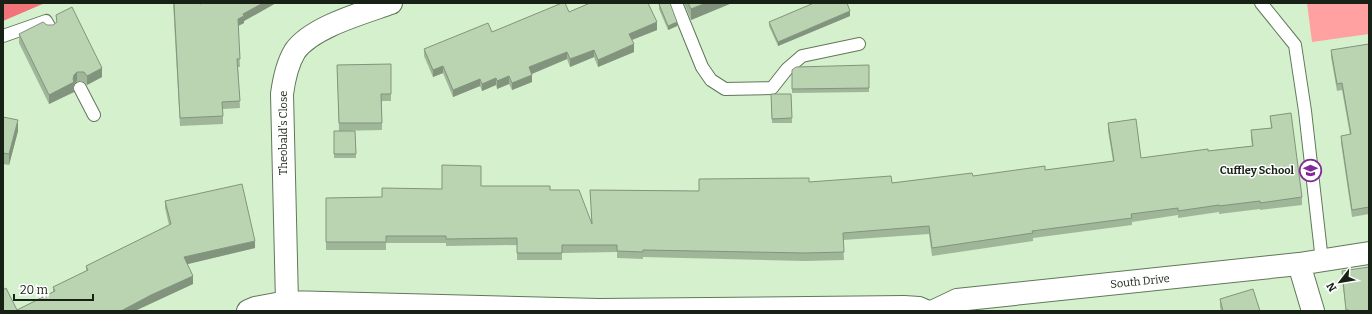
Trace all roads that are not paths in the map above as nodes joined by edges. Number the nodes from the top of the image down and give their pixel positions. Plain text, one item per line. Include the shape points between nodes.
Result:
1 (390, 3) edge
2 (676, 3) edge
3 (1261, 3) edge
4 (50, 28) edge
5 (3, 36) edge
6 (859, 44) dead end
7 (80, 88) dead end
8 (94, 115) dead end
9 (1369, 253) edge
10 (1322, 261) junction
11 (1299, 264) junction
12 (287, 302) junction
13 (248, 311) edge
14 (926, 311) edge
15 (934, 311) edge
16 (1313, 311) edge

1 - 12 street, Theobald's Close via 310,36 296,51 286,70 282,94
2 - 6 lane via 702,67 711,80 725,89 772,88 802,56
3 - 10 lane via 1295,45
4 - 5 lane via 46,21
7 - 8 lane
9 - 10 street, South Drive
10 - 11 street, South Drive
11 - 15 street, South Drive via 957,300
11 - 16 street
12 - 13 street
12 - 14 street via 598,310 904,307

